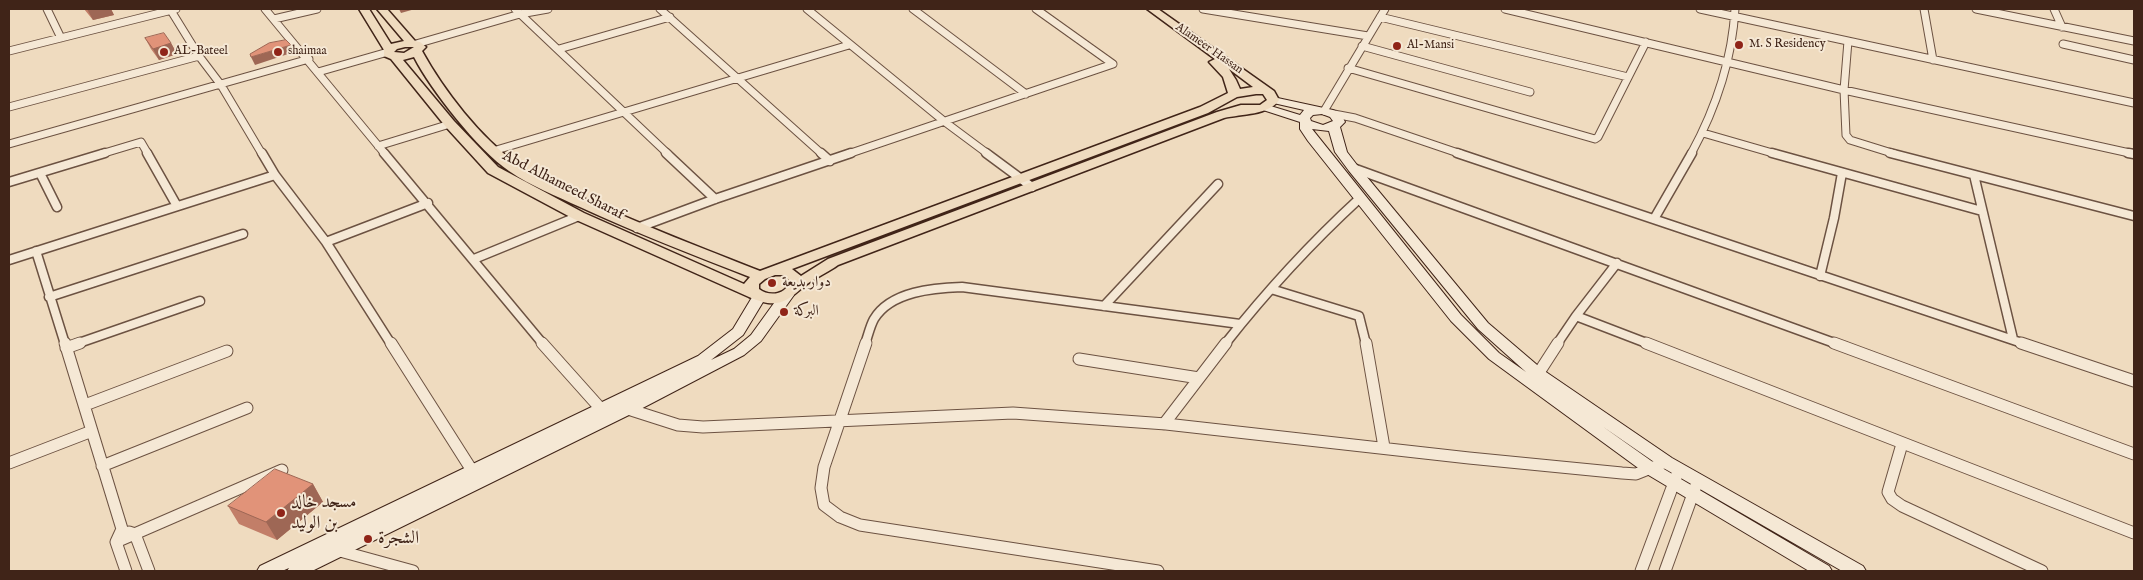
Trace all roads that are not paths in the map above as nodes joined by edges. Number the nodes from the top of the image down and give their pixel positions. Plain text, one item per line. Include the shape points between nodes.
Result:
1 (47, 9) edge
2 (173, 9) edge
3 (265, 9) edge
4 (317, 9) edge
5 (364, 9) edge
6 (382, 9) edge
7 (548, 9) edge
8 (660, 9) edge
9 (820, 9) edge
10 (913, 9) edge
11 (1036, 9) edge
12 (1141, 9) edge
13 (1152, 9) edge
14 (1203, 9) edge
15 (1386, 9) edge
16 (1505, 9) edge
17 (1700, 9) edge
18 (1924, 9) edge
19 (1976, 9) edge
20 (2054, 9) edge
21 (809, 10) edge
22 (1227, 11) edge
23 (1735, 12) edge
24 (520, 13) edge
25 (670, 17) junction
26 (1380, 17) junction
27 (274, 19) junction
28 (2062, 27) junction
29 (1368, 36) junction
30 (61, 38) junction
31 (1848, 41) junction
32 (2134, 41) edge
33 (1646, 42) junction
34 (2063, 44) dead end
35 (849, 45) junction
36 (1362, 46) junction
37 (416, 47) junction
38 (559, 49) junction
39 (9, 51) edge
40 (391, 54) junction
41 (199, 56) junction
42 (309, 59) junction
43 (1933, 60) junction
44 (2134, 60) edge
45 (1728, 62) junction
46 (1348, 68) junction
47 (318, 72) junction
48 (737, 77) junction
49 (1628, 77) junction
50 (221, 85) junction
51 (1844, 90) junction
52 (1530, 92) dead end
53 (1026, 94) junction
54 (1232, 95) junction
55 (1261, 103) junction
56 (2134, 103) edge
57 (9, 106) edge
58 (622, 112) junction
59 (1330, 117) junction
60 (1305, 121) junction
61 (945, 122) junction
62 (450, 124) junction
63 (1703, 133) junction
64 (9, 144) edge
65 (378, 146) junction
66 (493, 151) junction
67 (2134, 154) edge
68 (830, 161) junction
69 (1353, 168) junction
70 (40, 173) junction
71 (1842, 174) junction
72 (276, 175) junction
73 (1974, 175) junction
74 (9, 182) edge
75 (1027, 183) junction
76 (1218, 184) dead end
77 (714, 200) junction
78 (428, 203) junction
79 (1364, 205) junction
80 (177, 206) junction
81 (57, 207) dead end
82 (1388, 209) junction
83 (1982, 211) junction
84 (579, 216) junction
85 (2134, 216) edge
86 (1654, 219) junction
87 (637, 228) junction
88 (243, 234) dead end
89 (326, 242) junction
90 (36, 251) junction
91 (474, 259) junction
92 (9, 260) edge
93 (1617, 262) junction
94 (766, 273) junction
95 (1820, 276) junction
96 (1271, 289) junction
97 (792, 290) junction
98 (756, 296) junction
99 (49, 297) junction
100 (200, 301) dead end
101 (1104, 306) junction
102 (1576, 316) junction
103 (1240, 324) junction
104 (2013, 339) junction
105 (66, 348) junction
106 (227, 351) dead end
107 (1079, 359) dead end
108 (1538, 374) junction
109 (1199, 378) junction
110 (2134, 381) edge
111 (84, 405) junction
112 (247, 408) dead end
113 (601, 409) junction
114 (628, 409) junction
115 (838, 421) junction
116 (1164, 424) junction
117 (92, 431) junction
118 (1902, 444) junction
119 (1384, 447) junction
120 (2134, 454) edge
121 (9, 463) edge
122 (102, 466) junction
123 (1651, 469) junction
124 (282, 470) edge
125 (1673, 471) junction
126 (473, 472) junction
127 (1695, 486) junction
128 (122, 529) junction
129 (2134, 533) edge
130 (135, 534) junction
131 (116, 542) junction
132 (340, 551) junction
133 (1114, 568) edge
134 (126, 571) edge
135 (149, 571) edge
136 (266, 571) edge
137 (296, 571) edge
138 (413, 571) edge
139 (1158, 571) edge
140 (1641, 571) edge
141 (1666, 571) edge
142 (1823, 571) edge
143 (1857, 571) edge
144 (2042, 571) edge

1 - 30 street
2 - 30 street
2 - 41 street
3 - 27 street
4 - 27 street
5 - 40 main road, Abd Alhameed Sharaf
6 - 37 main road, Abd Alhameed Sharaf
7 - 24 street
8 - 25 street
9 - 21 street
10 - 53 street
11 - 53 street via 1113,64
12 - 54 main road, Alameer Hassan via 1219,65 1229,76 1234,88
13 - 55 main road, Alameer Hassan
14 - 22 street
15 - 26 street
16 - 33 street
17 - 23 street
18 - 43 street
19 - 28 street
20 - 28 street
21 - 35 street
22 - 29 street
23 - 31 street
23 - 45 street
24 - 37 street
24 - 38 street
25 - 38 street
25 - 48 street
26 - 29 street
26 - 49 street
27 - 42 street
28 - 32 street
29 - 36 street
30 - 39 street
31 - 43 street
31 - 51 street
33 - 45 street
33 - 49 street
34 - 44 street
35 - 48 street
35 - 61 street
36 - 46 street
36 - 52 street
37 - 40 main road via 399,45
37 - 66 main road, Abd Alhameed Sharaf via 454,107
38 - 58 street
40 - 47 street
40 - 62 main road, Abd Alhameed Sharaf
41 - 50 street
41 - 57 street
42 - 47 street
42 - 50 street
43 - 56 street
45 - 51 street
45 - 63 street via 1720,94
46 - 49 street via 1595,139
46 - 59 street
47 - 65 street
48 - 58 street
48 - 68 street
50 - 64 street
50 - 72 street
51 - 67 street
51 - 73 street via 1846,135 1850,140
53 - 61 street
54 - 55 main road via 1245,90
54 - 55 main road, Alameer Hassan via 1228,103 1230,106
54 - 75 main road via 1204,110
55 - 59 main road
55 - 60 main road
55 - 75 main road
58 - 66 street
58 - 77 street
59 - 60 main road via 1306,114
59 - 60 main road via 1322,128
59 - 69 main road via 1341,152
59 - 86 street via 1374,126
60 - 79 main road via 1312,139
61 - 68 street
61 - 75 street
62 - 65 street
62 - 84 main road, Abd Alhameed Sharaf via 493,170
63 - 71 street
63 - 86 street
65 - 78 street
66 - 87 main road, Abd Alhameed Sharaf via 524,176
68 - 77 street
69 - 82 main road
69 - 93 street
70 - 74 street
70 - 80 street via 141,142
70 - 81 street
71 - 83 street
71 - 95 street
72 - 80 street
72 - 89 street
73 - 83 street
73 - 85 street
75 - 94 main road
75 - 97 main road via 833,262
76 - 101 street
77 - 87 street
78 - 89 street
78 - 91 street
79 - 82 main road
79 - 96 street via 1324,232
79 - 123 main road via 1476,340 1509,368
80 - 90 street
82 - 108 main road via 1483,326
83 - 104 street
84 - 91 street
84 - 98 main road, Abd Alhameed Sharaf
86 - 95 street
87 - 94 main road, Abd Alhameed Sharaf
88 - 99 street
89 - 126 street
90 - 92 street
90 - 99 street
91 - 113 street
93 - 102 street
93 - 120 street
94 - 97 main road, Abd Alhameed Sharaf via 789,272 796,278
94 - 98 main road via 751,286
95 - 104 street
96 - 103 street
96 - 119 street via 1358,316 1369,355
97 - 98 main road via 772,299
97 - 114 main road via 749,346
98 - 113 main road via 738,332 720,348
99 - 105 street
100 - 105 street
101 - 103 street
101 - 115 street via 962,287 920,291 896,300 881,309 874,319
102 - 108 street
102 - 118 street
103 - 109 street
104 - 110 street
105 - 111 street
106 - 111 street
107 - 109 street
108 - 125 main road
109 - 116 street
111 - 117 street
112 - 122 street
113 - 126 main road
114 - 115 street via 678,425 703,427
114 - 132 main road
115 - 116 street via 1013,413
115 - 133 street via 821,488 824,505 840,517 860,525
116 - 119 street
117 - 121 street
117 - 122 street
118 - 129 street
118 - 144 street via 1888,492 1892,499
119 - 123 street via 1622,473 1636,474
122 - 128 street
123 - 125 main road
123 - 125 street
124 - 130 street
125 - 127 main road
125 - 140 street
126 - 136 main road
127 - 141 street
127 - 142 main road
127 - 143 main road
128 - 130 street
128 - 131 street
130 - 131 street
130 - 135 street
131 - 134 street
132 - 137 main road
132 - 138 street
133 - 139 street

